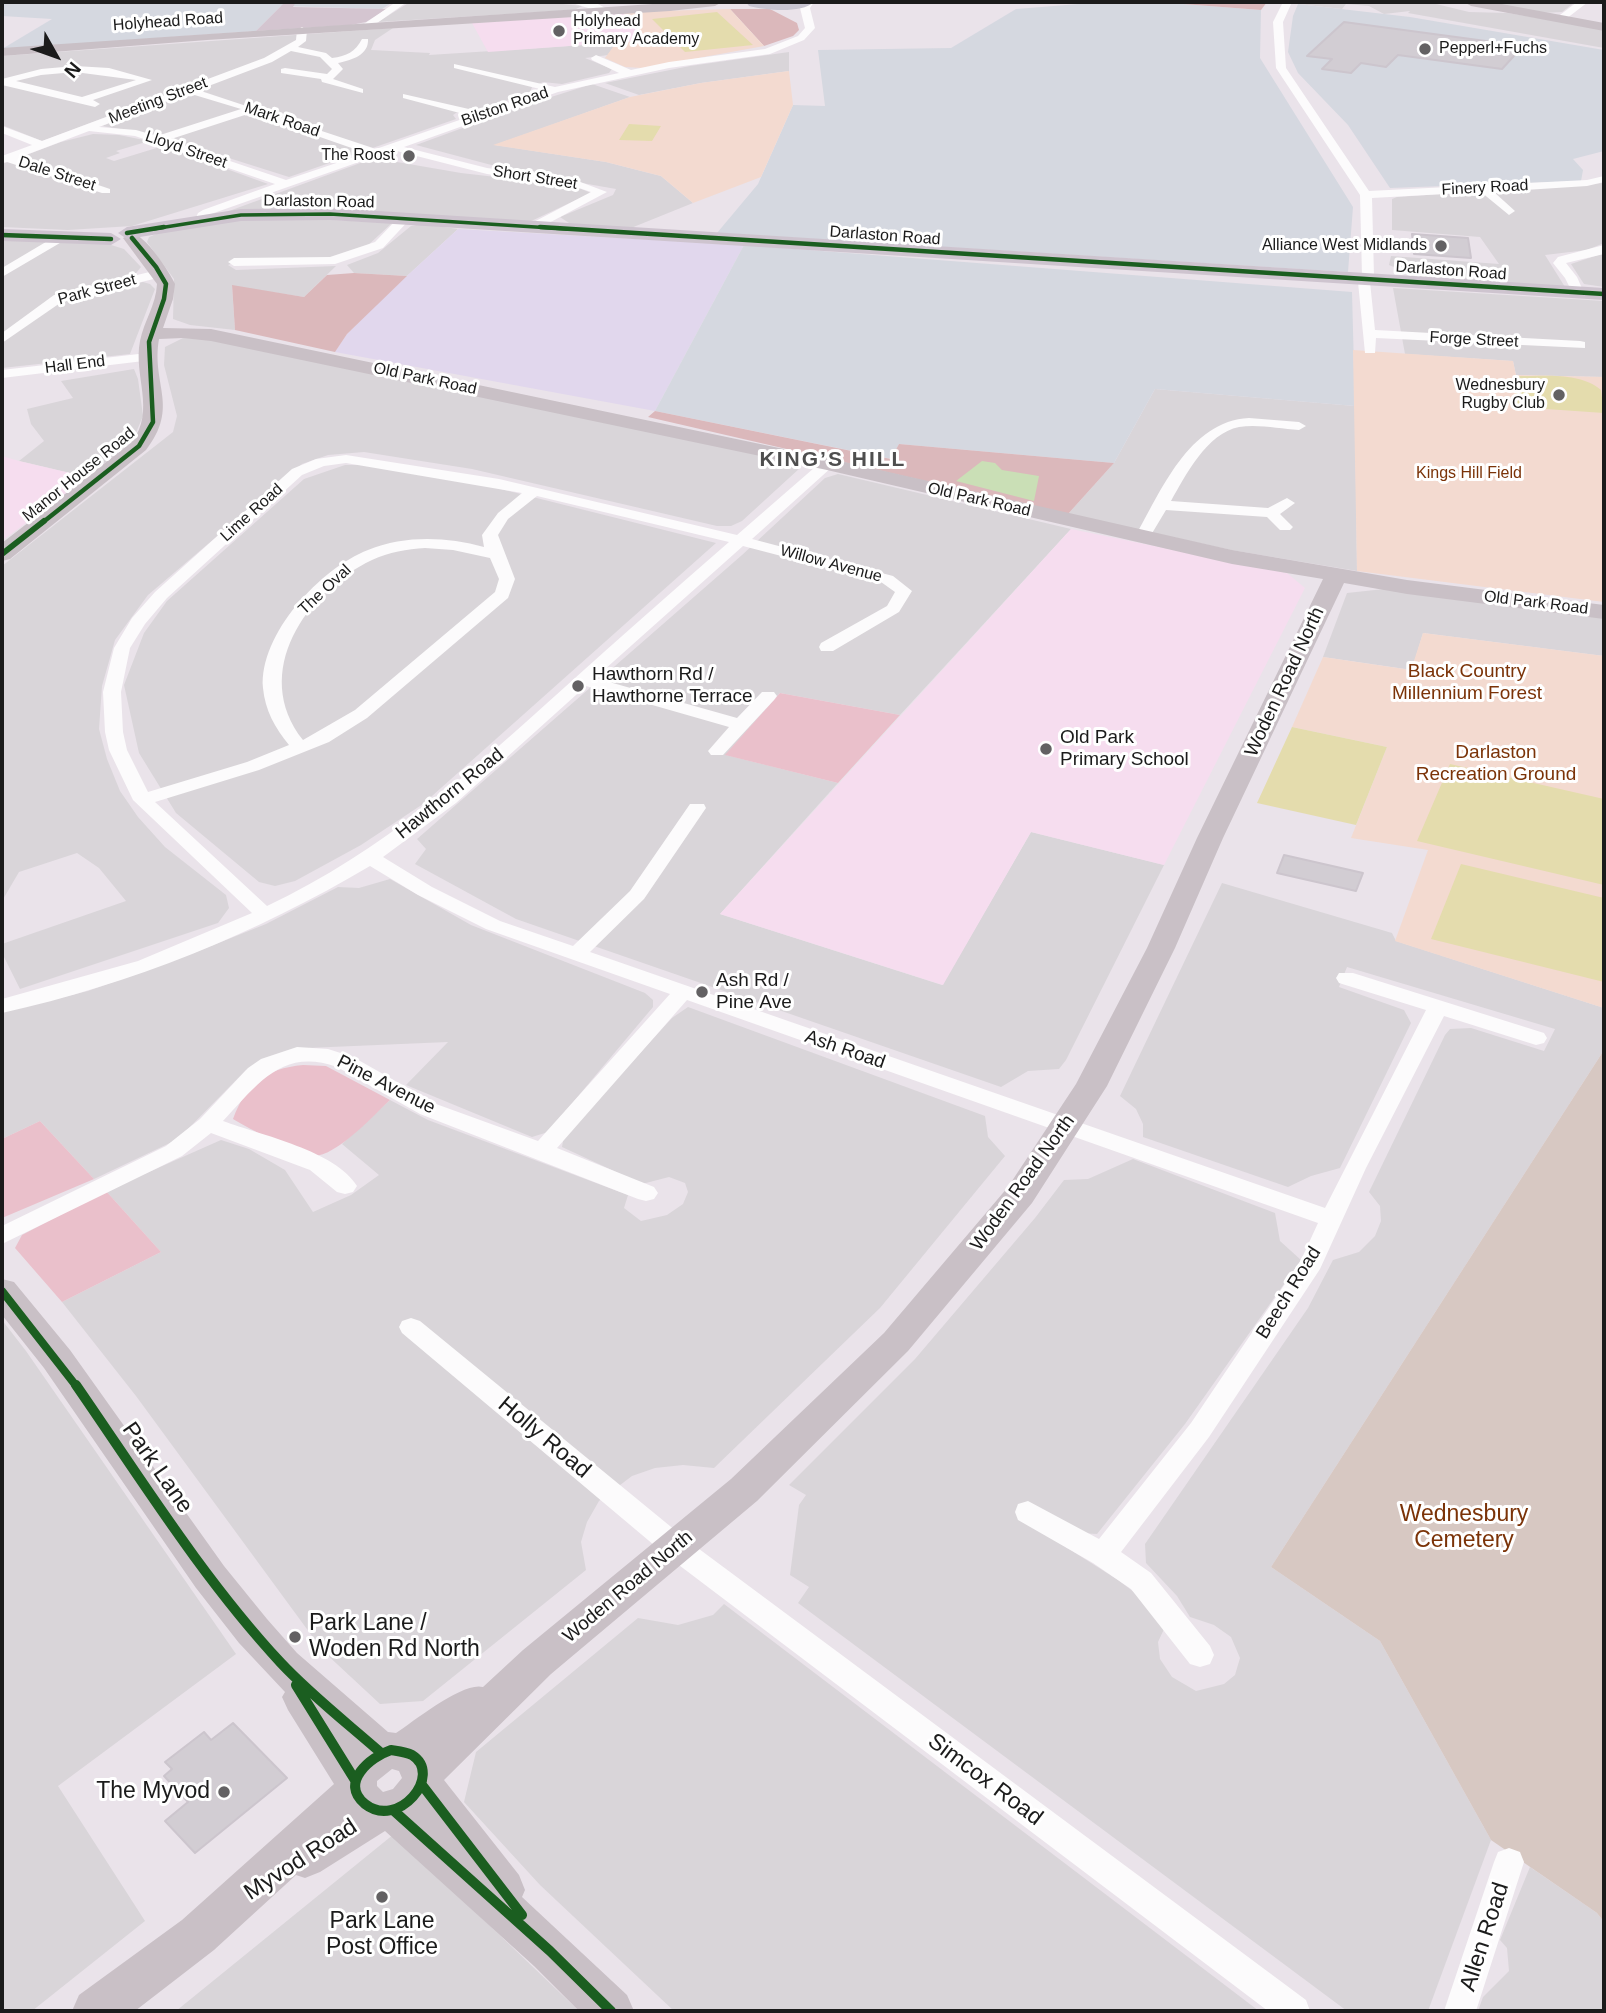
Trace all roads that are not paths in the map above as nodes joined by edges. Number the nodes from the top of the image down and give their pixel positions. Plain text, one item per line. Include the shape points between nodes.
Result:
1 (402, 2) edge
2 (574, 2) edge
3 (755, 2) edge
4 (807, 2) edge
5 (1287, 2) edge
6 (1471, 2) edge
7 (1583, 2) edge
8 (705, 3) edge
9 (774, 4) junction
10 (604, 10) junction
11 (810, 19) junction
12 (1559, 20) junction
13 (367, 26) junction
14 (1604, 27) edge
15 (303, 30) junction
16 (365, 41) dead end
17 (291, 48) junction
18 (2, 52) edge
19 (327, 58) junction
20 (596, 58) dead end
21 (307, 61) dead end
22 (458, 66) dead end
23 (285, 71) dead end
24 (628, 73) junction
25 (327, 77) junction
26 (147, 80) junction
27 (2, 82) edge
28 (159, 83) dead end
29 (187, 90) junction
30 (555, 90) junction
31 (359, 91) dead end
32 (407, 96) dead end
33 (82, 100) junction
34 (252, 109) junction
35 (128, 112) junction
36 (480, 115) junction
37 (2, 129) edge
38 (84, 130) junction
39 (157, 140) junction
40 (40, 145) junction
41 (393, 147) junction
42 (377, 153) junction
43 (4, 159) edge
44 (1604, 179) edge
45 (286, 184) junction
46 (1485, 189) junction
47 (106, 191) dead end
48 (1366, 195) junction
49 (1509, 211) dead end
50 (405, 218) junction
51 (201, 220) junction
52 (532, 228) junction
53 (2, 234) edge
54 (61, 237) junction
55 (125, 239) junction
56 (1604, 249) edge
57 (234, 262) dead end
58 (8, 263) edge
59 (2, 273) edge
60 (164, 278) junction
61 (1365, 279) junction
62 (1578, 293) junction
63 (1604, 294) edge
64 (151, 334) junction
65 (1368, 334) junction
66 (2, 339) edge
67 (1580, 345) dead end
68 (1370, 350) dead end
69 (147, 357) junction
70 (2, 374) edge
71 (1298, 426) dead end
72 (827, 464) junction
73 (534, 491) junction
74 (1287, 503) dead end
75 (1161, 505) junction
76 (1272, 513) junction
77 (1285, 527) dead end
78 (481, 529) junction
79 (1143, 537) junction
80 (741, 541) junction
81 (438, 543) junction
82 (2, 554) edge
83 (494, 554) junction
84 (1336, 576) junction
85 (1604, 612) edge
86 (827, 647) dead end
87 (583, 680) junction
88 (768, 696) dead end
89 (741, 725) junction
90 (300, 748) junction
91 (718, 751) dead end
92 (142, 800) junction
93 (697, 808) dead end
94 (369, 857) junction
95 (265, 915) junction
96 (575, 956) junction
97 (1346, 978) dead end
98 (682, 993) junction
99 (2, 1006) edge
100 (1438, 1007) junction
101 (1536, 1038) dead end
102 (208, 1124) junction
103 (1065, 1126) junction
104 (542, 1151) junction
105 (345, 1186) dead end
106 (646, 1193) dead end
107 (1331, 1219) junction
108 (2, 1236) edge
109 (2, 1291) edge
110 (411, 1328) dead end
111 (1028, 1512) dead end
112 (677, 1548) junction
113 (1103, 1555) junction
114 (1200, 1655) dead end
115 (389, 1781) junction
116 (1509, 1862) dead end
117 (109, 2005) edge
118 (611, 2011) edge
119 (1294, 2011) edge
120 (1460, 2011) edge

1 - 13 street
2 - 10 street
3 - 9 highway
4 - 9 highway
4 - 11 street
5 - 48 street via 1278,22 1281,68
6 - 12 street
7 - 12 street
8 - 10 street, Holyhead Road
9 - 11 street
10 - 13 street, Holyhead Road
11 - 24 street, Bilston Road via 810,28 801,38 776,49
12 - 14 street
13 - 15 street, Holyhead Road
15 - 17 street via 302,41
15 - 18 street, Holyhead Road
16 - 19 street via 354,56
17 - 19 street
17 - 29 street, Meeting Street
19 - 21 street
19 - 25 street via 339,71
20 - 24 street
22 - 30 street
23 - 25 street
24 - 30 street, Bilston Road
25 - 31 street via 330,83
26 - 27 street via 81,68
26 - 28 street
26 - 33 street
27 - 33 street
29 - 34 street, Mark Road
29 - 35 street, Meeting Street
30 - 36 street, Bilston Road
32 - 36 street
33 - 35 street
34 - 39 street
34 - 42 street, Mark Road
35 - 38 street, Meeting Street
36 - 41 street, Bilston Road
37 - 40 street
38 - 39 street, Lloyd Street via 129,132
38 - 40 street, Meeting Street
39 - 45 street, Lloyd Street
40 - 43 street, Meeting Street
41 - 42 street, Bilston Road
41 - 52 street, Short Street via 487,171 575,183 601,192
42 - 45 street, Bilston Road
43 - 47 street, Dale Street
44 - 46 street, Finery Road
45 - 51 street, Bilston Road via 207,212
46 - 48 street, Finery Road
46 - 49 street
48 - 61 street
50 - 51 main road, Darlaston Road via 296,214
50 - 52 main road, Darlaston Road
50 - 57 street via 379,245 331,261
51 - 55 main road, Darlaston Road
52 - 61 main road, Darlaston Road
53 - 54 main road, Darlaston Road
54 - 55 main road, Darlaston Road
54 - 58 street
55 - 60 street
56 - 62 street via 1559,263
58 - 59 street
60 - 64 street, Manor House Road via 164,301
60 - 66 street, Park Street via 59,298
61 - 62 main road, Darlaston Road
61 - 65 street
62 - 63 main road, Darlaston Road
64 - 69 street, Manor House Road
64 - 72 street, Old Park Road via 211,335
65 - 67 street, Forge Street
65 - 68 street
69 - 70 street, Hall End
69 - 82 street, Manor House Road via 155,419 149,436
71 - 75 street via 1236,423 1218,430 1178,473
72 - 79 street, Old Park Road
72 - 80 street, Hawthorn Road
73 - 78 street
73 - 80 street, Lime Road
73 - 92 street, Lime Road via 346,459 316,463 297,472 161,595 122,648 112,692 114,732 123,766
74 - 76 street
75 - 76 street
75 - 79 street
76 - 77 street
78 - 81 street
78 - 83 street via 490,535
79 - 84 street, Old Park Road
80 - 86 street, Willow Avenue via 887,579 904,591 893,609
80 - 87 street, Hawthorn Road
81 - 83 street, The Oval
81 - 90 street, The Oval via 397,547 355,561 302,608 283,636 271,671 277,717
83 - 90 street via 509,580 495,603 362,714
84 - 85 street, Old Park Road
84 - 103 street, Woden Road North via 1161,948 1091,1086
87 - 89 street
87 - 94 street, Hawthorn Road via 442,804
88 - 89 street
89 - 91 street
90 - 92 street
92 - 95 street, Lime Road
93 - 96 street via 637,895
94 - 95 street, Hawthorn Road
94 - 96 street, Ash Road via 474,916
95 - 99 street, Hawthorn Road via 161,958
96 - 98 street, Ash Road
97 - 100 street
98 - 103 street, Ash Road
98 - 104 street
100 - 101 street
100 - 107 street, Beech Road
102 - 104 street, Pine Avenue via 239,1088 269,1064 297,1054 317,1054 345,1062 428,1109
102 - 105 street via 318,1164
102 - 108 street, Pine Avenue via 174,1152
103 - 107 street, Ash Road
103 - 112 street, Woden Road North via 1020,1195 896,1342 744,1490
104 - 106 street, Pine Avenue
107 - 113 street, Beech Road via 1312,1263 1200,1430
109 - 115 street, Park Lane via 57,1359 210,1577
110 - 112 street, Holly Road
111 - 113 street
112 - 115 street, Woden Road North
112 - 119 street, Simcox Road
113 - 114 street via 1141,1581
115 - 117 street, Myvod Road
115 - 118 street, Park Lane
116 - 120 street, Allen Road

